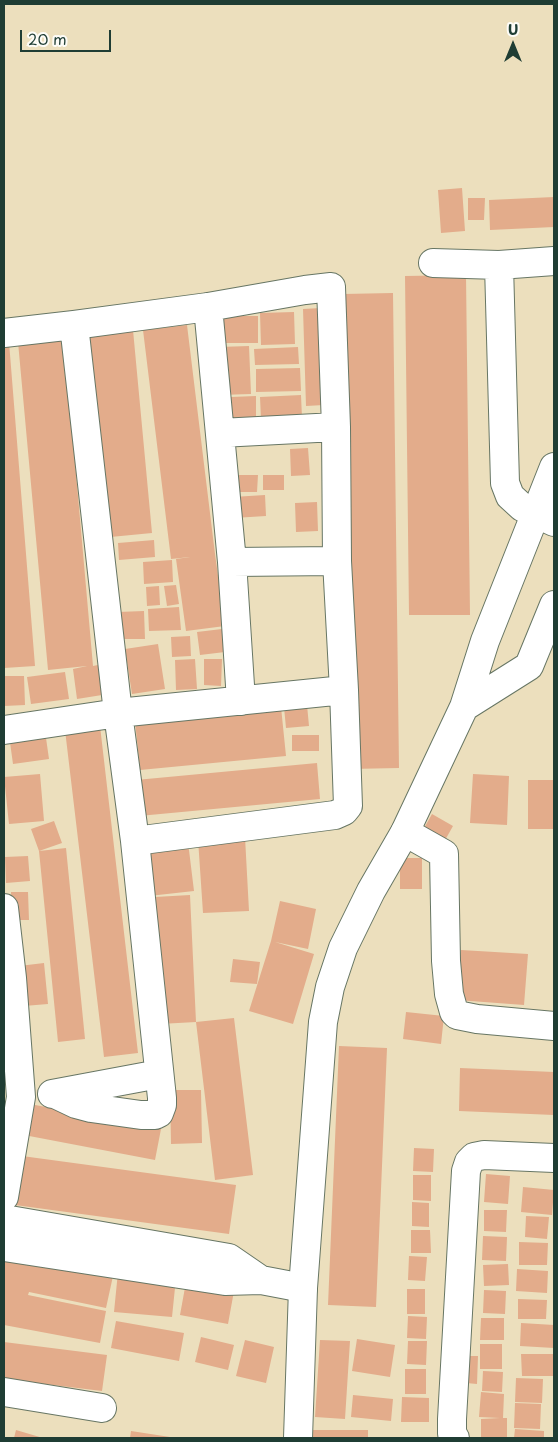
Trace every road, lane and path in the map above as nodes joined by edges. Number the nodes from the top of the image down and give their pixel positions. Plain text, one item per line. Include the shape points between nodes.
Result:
1 (554, 261) edge
2 (433, 263) dead end
3 (499, 265) junction
4 (208, 307) junction
5 (74, 325) junction
6 (4, 333) edge
7 (336, 427) junction
8 (220, 433) junction
9 (554, 467) edge
10 (545, 519) edge
11 (338, 561) junction
12 (232, 562) junction
13 (554, 605) edge
14 (344, 690) junction
15 (241, 701) junction
16 (464, 707) junction
17 (118, 713) junction
18 (4, 730) edge
19 (405, 832) junction
20 (135, 842) junction
21 (4, 908) edge
22 (554, 1026) edge
23 (159, 1074) junction
24 (55, 1094) junction
25 (13, 1096) edge
26 (554, 1158) edge
27 (4, 1197) edge
28 (4, 1220) edge
29 (4, 1247) edge
30 (261, 1280) junction
31 (303, 1288) junction
32 (4, 1392) edge
33 (102, 1408) dead end
34 (298, 1438) edge
35 (455, 1438) edge

1 - 3 street
2 - 3 street
3 - 10 street via 505,483 516,502
4 - 5 street
4 - 7 street via 331,287
4 - 8 street
5 - 6 street
5 - 17 street
7 - 8 street
7 - 11 street
8 - 12 street
9 - 10 street
10 - 16 street via 485,641
11 - 12 street
11 - 14 street
12 - 15 street
13 - 16 street via 528,666
14 - 15 street
14 - 20 street via 348,806 344,811 335,815
15 - 17 street
16 - 19 street
17 - 18 street
17 - 20 street
19 - 22 street via 444,854 446,961 454,1012 477,1019
19 - 31 street via 370,891 330,987 323,1022
20 - 23 street
21 - 25 street via 12,978
23 - 24 street
23 - 24 street via 162,1105 159,1113 152,1116 91,1108
24 - 25 street
25 - 27 street
26 - 35 street via 484,1155 469,1162 452,1419
28 - 30 street via 229,1258
29 - 30 street via 225,1282
30 - 31 street
31 - 34 street
32 - 33 street

